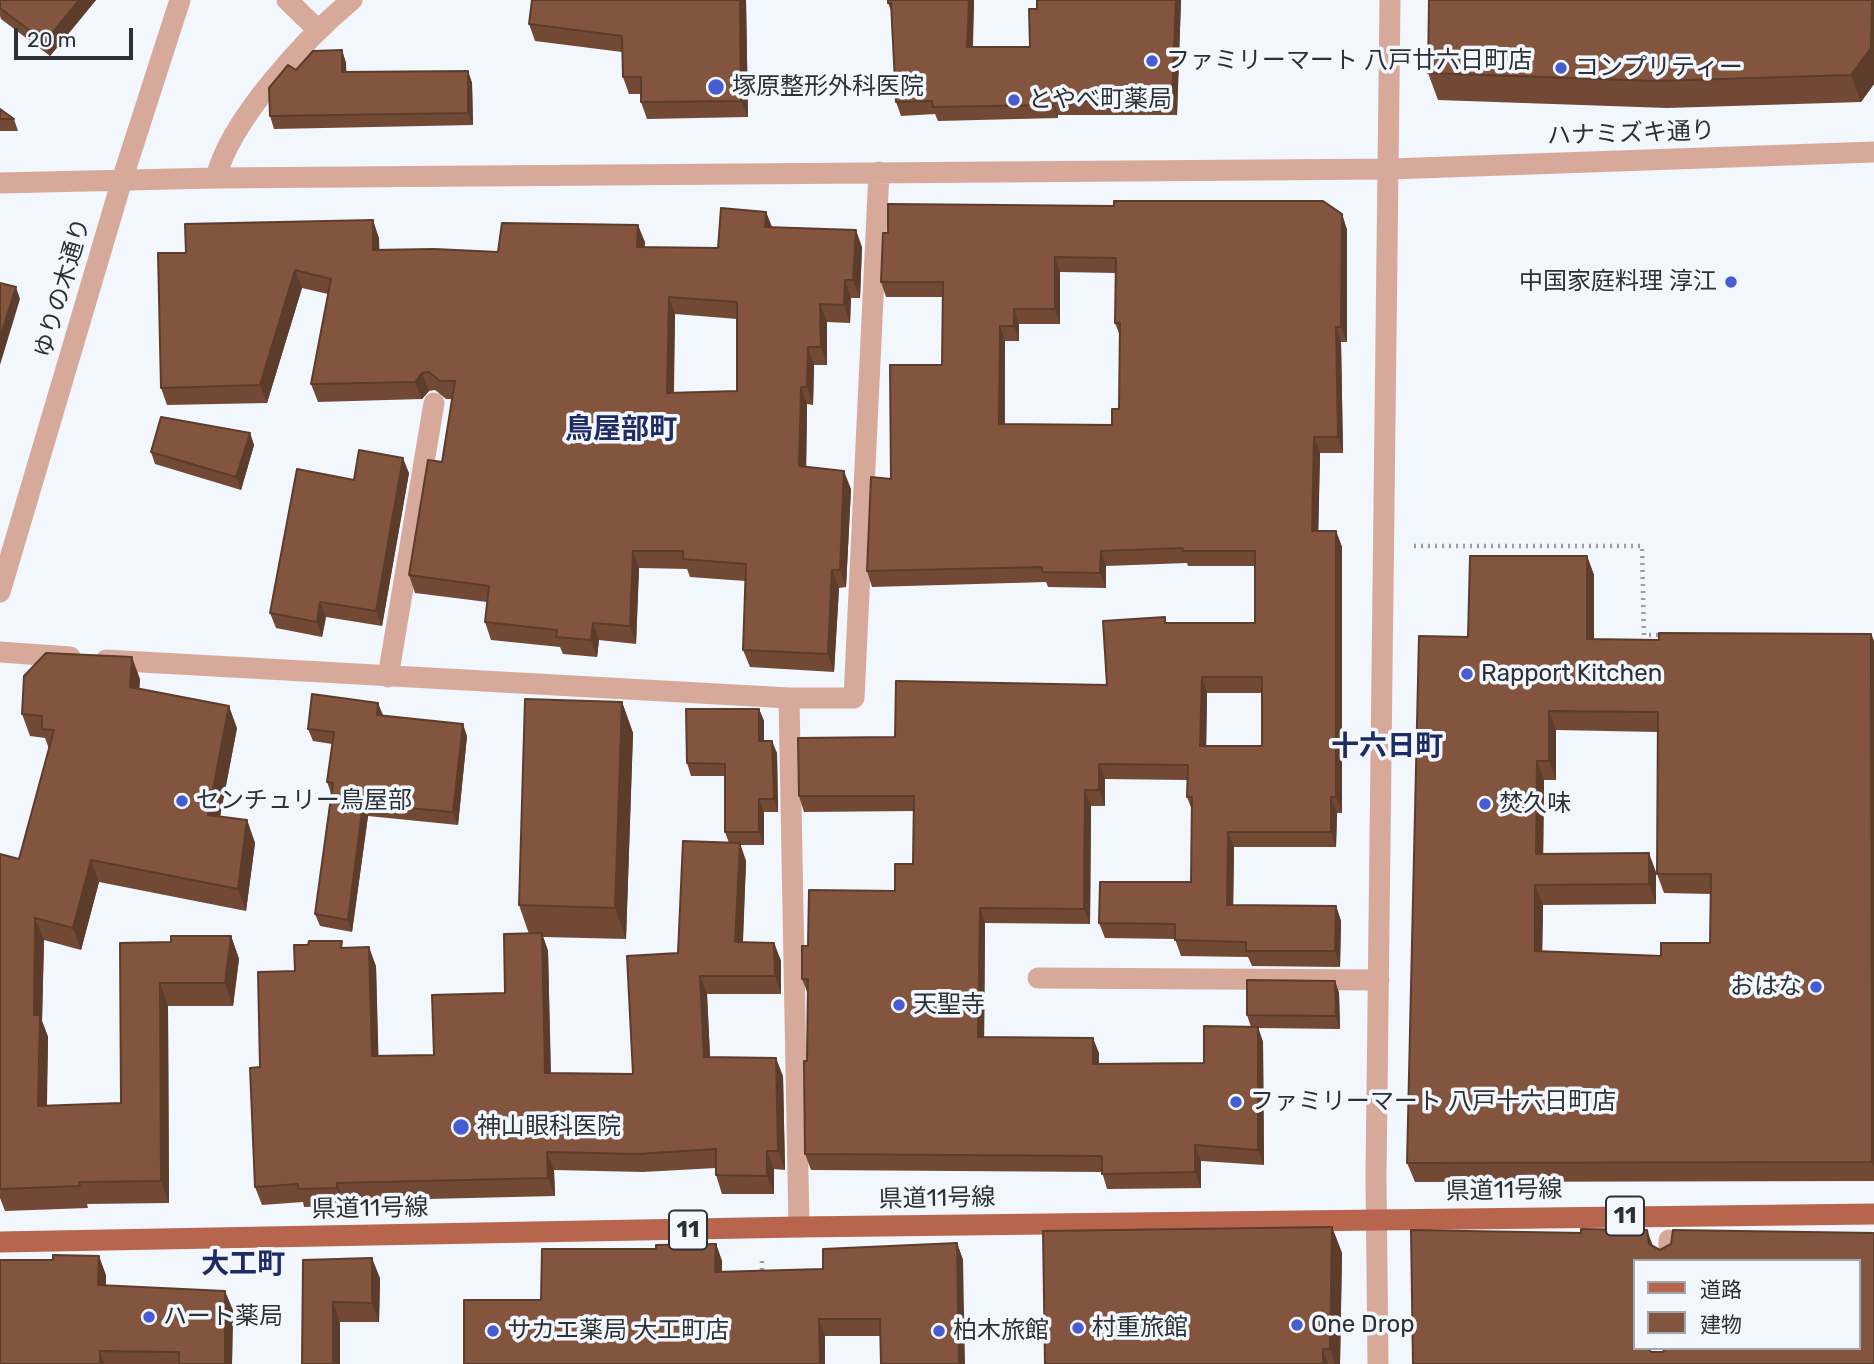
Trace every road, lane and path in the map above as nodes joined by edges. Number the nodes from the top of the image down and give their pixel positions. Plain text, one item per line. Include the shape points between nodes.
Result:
1 (180, 0) edge
2 (287, 0) edge
3 (352, 0) edge
4 (1390, 0) edge
5 (317, 29) junction
6 (1874, 152) edge
7 (1390, 169) junction
8 (879, 172) junction
9 (216, 178) junction
10 (122, 180) junction
11 (0, 183) edge
12 (434, 403) edge
13 (1413, 546) dead end
14 (0, 593) edge
15 (1671, 635) edge
16 (0, 652) edge
17 (388, 677) junction
18 (789, 698) junction
19 (1038, 978) dead end
20 (1379, 980) junction
21 (1874, 1214) edge
22 (1375, 1219) junction
23 (799, 1227) junction
24 (0, 1242) edge
25 (762, 1256) dead end
26 (761, 1283) edge
27 (1378, 1364) edge

1 - 10 street, ゆりの木通り
2 - 5 street
3 - 5 street
4 - 7 street
5 - 9 street via 258,100 220,161
6 - 7 street, ハナミズキ通り
7 - 8 street, ハナミズキ通り
7 - 20 street
8 - 9 street, ハナミズキ通り
8 - 18 street via 854,698
9 - 10 street, ハナミズキ通り
10 - 11 street, ハナミズキ通り
10 - 14 street, ゆりの木通り
12 - 17 street
13 - 15 path via 1642,547 1644,635
16 - 17 street
17 - 18 street
18 - 23 street
19 - 20 street
20 - 22 street
21 - 22 main road, 県道11号線 / 11
22 - 23 main road, 県道11号線 / 11
22 - 27 street
23 - 24 main road, 県道11号線 / 11
25 - 26 path

